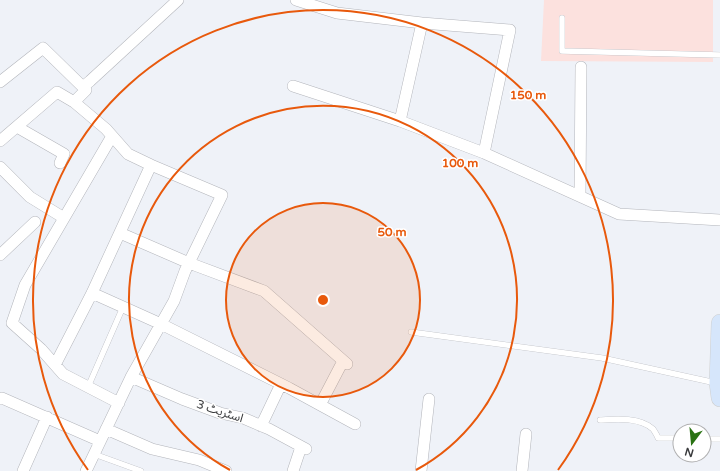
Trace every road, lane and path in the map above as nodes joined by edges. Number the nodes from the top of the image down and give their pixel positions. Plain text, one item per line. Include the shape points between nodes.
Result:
1 (178, 0) edge
2 (296, 0) edge
3 (562, 18) dead end
4 (422, 23) junction
5 (720, 54) edge
6 (581, 67) dead end
7 (0, 82) edge
8 (293, 86) dead end
9 (83, 87) junction
10 (74, 102) junction
11 (400, 122) junction
12 (17, 127) junction
13 (112, 136) junction
14 (0, 141) edge
15 (484, 153) junction
16 (60, 164) dead end
17 (151, 164) junction
18 (0, 167) edge
19 (580, 196) junction
20 (64, 218) junction
21 (720, 220) edge
22 (35, 222) dead end
23 (120, 233) junction
24 (0, 255) edge
25 (189, 263) junction
26 (92, 294) junction
27 (123, 307) junction
28 (161, 324) junction
29 (720, 324) edge
30 (411, 332) dead end
31 (55, 365) junction
32 (131, 378) junction
33 (281, 384) junction
34 (88, 387) junction
35 (719, 391) edge
36 (429, 399) dead end
37 (0, 400) edge
38 (119, 403) junction
39 (320, 405) junction
40 (48, 417) junction
41 (600, 420) dead end
42 (355, 424) dead end
43 (261, 426) junction
44 (106, 429) junction
45 (526, 434) dead end
46 (672, 438) edge
47 (100, 440) junction
48 (94, 454) junction
49 (23, 471) edge
50 (86, 471) edge
51 (141, 471) edge
52 (226, 471) edge
53 (294, 471) edge
54 (421, 471) edge
55 (522, 471) edge

1 - 9 street
2 - 4 street via 338,13
3 - 5 lane via 562,51
4 - 11 street
4 - 15 street via 510,30
6 - 19 street
7 - 9 street via 43,48
8 - 11 street
9 - 10 street via 86,90
10 - 12 street via 57,92
10 - 13 street
11 - 15 street
12 - 14 street
12 - 16 street via 64,154
13 - 17 street via 128,154
13 - 20 street
15 - 19 street
17 - 23 street
17 - 25 street via 222,195
18 - 20 street via 30,197
19 - 21 street via 619,214
20 - 31 street via 25,285 12,323
22 - 24 street
23 - 25 street
23 - 26 street
25 - 28 street
25 - 39 street via 264,291 345,362
26 - 27 street
26 - 31 street
27 - 28 street
27 - 34 lane
28 - 32 street
28 - 33 street
29 - 35 main road
30 - 35 lane via 602,358
31 - 34 street via 63,374
32 - 38 street
32 - 43 street, اسٹریٹ 3 via 182,399
33 - 39 street
33 - 43 street
34 - 38 street
36 - 54 street
37 - 40 street via 2,398
38 - 44 street
39 - 42 street
40 - 47 street
40 - 49 street
41 - 46 lane via 631,420 646,424 654,430 658,438
43 - 53 street, اسٹریٹ 3 via 303,448
44 - 47 street
44 - 52 street via 152,448 199,460
45 - 55 street
47 - 48 street
48 - 50 street
48 - 51 lane

